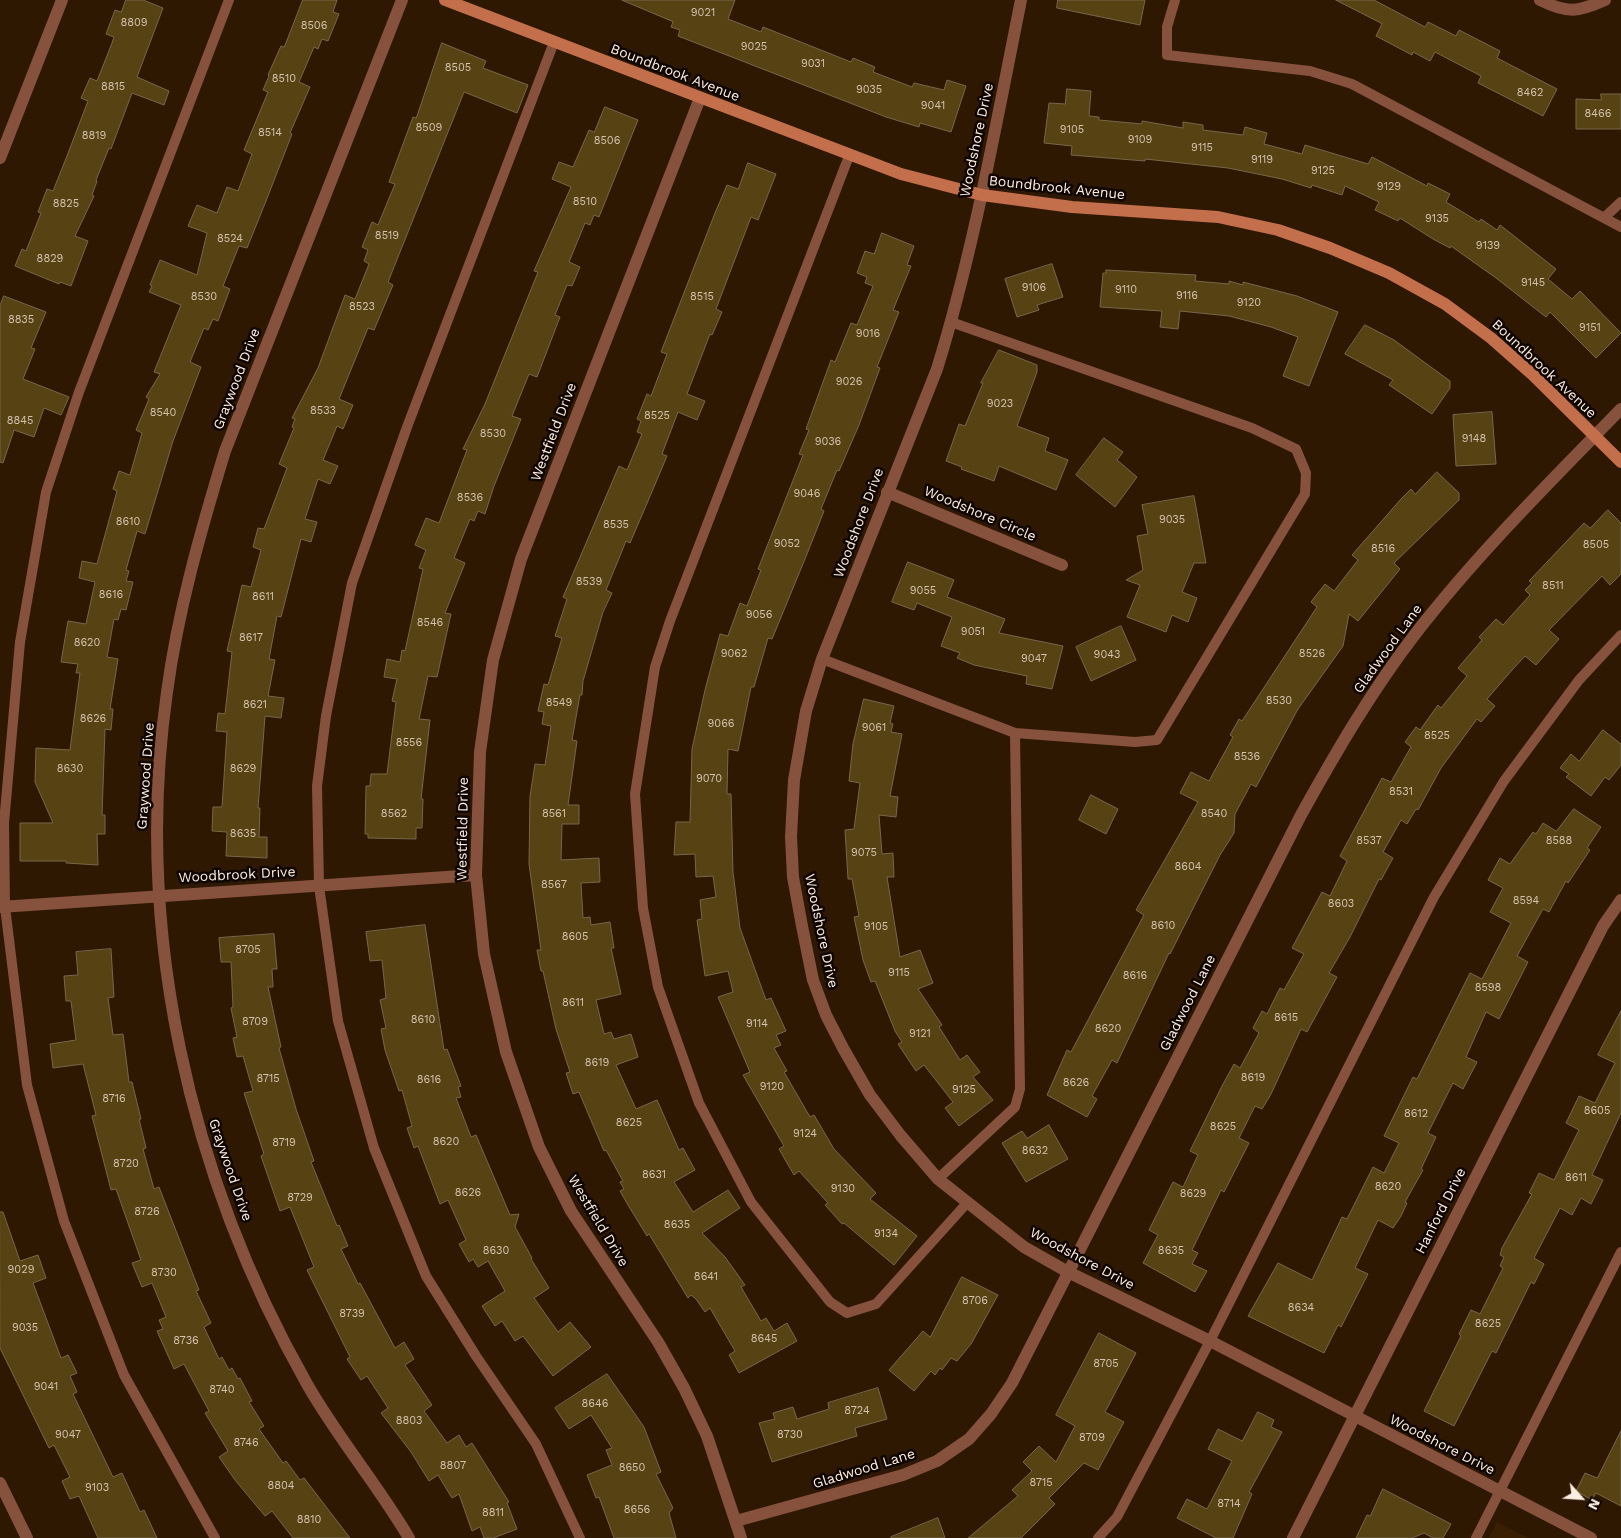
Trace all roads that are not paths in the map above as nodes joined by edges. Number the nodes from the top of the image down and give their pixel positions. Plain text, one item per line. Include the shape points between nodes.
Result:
1 (62, 0) edge
2 (229, 0) edge
3 (402, 0) edge
4 (445, 0) edge
5 (1021, 0) edge
6 (1175, 0) edge
7 (1540, 0) edge
8 (1605, 0) edge
9 (554, 42) junction
10 (700, 98) junction
11 (849, 156) junction
12 (0, 158) edge
13 (982, 195) junction
14 (1621, 202) edge
15 (1605, 217) junction
16 (1621, 226) edge
17 (951, 322) junction
18 (1621, 409) edge
19 (1594, 436) junction
20 (1621, 462) edge
21 (887, 492) junction
22 (1062, 565) dead end
23 (1621, 635) edge
24 (822, 659) junction
25 (1015, 733) junction
26 (476, 875) junction
27 (319, 886) junction
28 (158, 895) junction
29 (1621, 900) edge
30 (2, 907) edge
31 (938, 1179) junction
32 (967, 1203) junction
33 (1621, 1252) edge
34 (1068, 1272) junction
35 (1210, 1341) junction
36 (1354, 1416) junction
37 (1, 1487) edge
38 (1499, 1492) junction
39 (736, 1521) junction
40 (27, 1538) edge
41 (215, 1538) edge
42 (409, 1538) edge
43 (580, 1538) edge
44 (741, 1538) edge
45 (1098, 1538) edge
46 (1293, 1538) edge
47 (1476, 1538) edge
48 (1591, 1538) edge

1 - 12 street
2 - 30 lane via 79,392 46,492 20,642 4,823
3 - 28 street, Graywood Drive via 225,451 203,522 187,583 167,693 157,815
4 - 9 street, Boundbrook Avenue
5 - 13 street, Woodshore Drive
6 - 15 lane via 1167,27 1167,55 1310,71 1352,84
7 - 8 street via 1554,7 1580,11
9 - 10 street, Boundbrook Avenue
9 - 27 lane via 352,582 326,716 317,786
10 - 11 street, Boundbrook Avenue
10 - 26 street, Westfield Drive via 521,559 493,660 480,752
11 - 13 street, Boundbrook Avenue via 901,174
11 - 32 lane via 655,667 635,794 643,908 658,987 699,1103 751,1202 830,1302 847,1313 876,1304
13 - 17 street, Woodshore Drive
13 - 19 street, Boundbrook Avenue via 1072,207 1218,217 1278,230 1330,248 1389,273 1445,304 1526,368
14 - 15 lane
15 - 16 lane
17 - 21 street, Woodshore Drive via 936,369
17 - 25 lane via 1252,428 1296,449 1306,473 1305,494 1158,740 1135,742
18 - 19 street, Gladwood Lane
19 - 20 street, Boundbrook Avenue
19 - 34 street, Gladwood Lane via 1491,545 1416,633 1347,732 1301,815
21 - 22 street, Woodshore Circle
21 - 24 street, Woodshore Drive
23 - 35 lane via 1578,680 1504,781 1434,897
24 - 25 lane
24 - 31 street, Woodshore Drive via 806,711 794,780 791,837 793,877 813,980 834,1032 870,1095
25 - 31 lane via 1020,1089 1015,1107
26 - 27 street, Woodbrook Drive
26 - 39 street, Westfield Drive via 484,954 506,1052 538,1147 572,1211 658,1342 684,1388 707,1436
27 - 28 street, Woodbrook Drive
27 - 43 lane via 338,1021 374,1148 426,1276 536,1444
28 - 30 street, Woodbrook Drive
28 - 42 street, Graywood Drive via 170,997 192,1105 222,1197 258,1287 307,1385
29 - 36 street, Hanford Drive via 1603,926
30 - 41 lane via 27,1084 64,1221 124,1375
31 - 32 street, Woodshore Drive
32 - 34 street, Woodshore Drive via 1024,1247
33 - 38 lane
34 - 35 street, Woodshore Drive
34 - 39 street, Gladwood Lane via 1012,1383 970,1439 938,1461 903,1475
35 - 36 street, Woodshore Drive
35 - 45 lane via 1117,1517
36 - 38 street, Woodshore Drive
36 - 46 street, Hanford Drive
37 - 40 street
38 - 47 lane
38 - 48 street, Woodshore Drive
39 - 44 street, Westfield Drive

